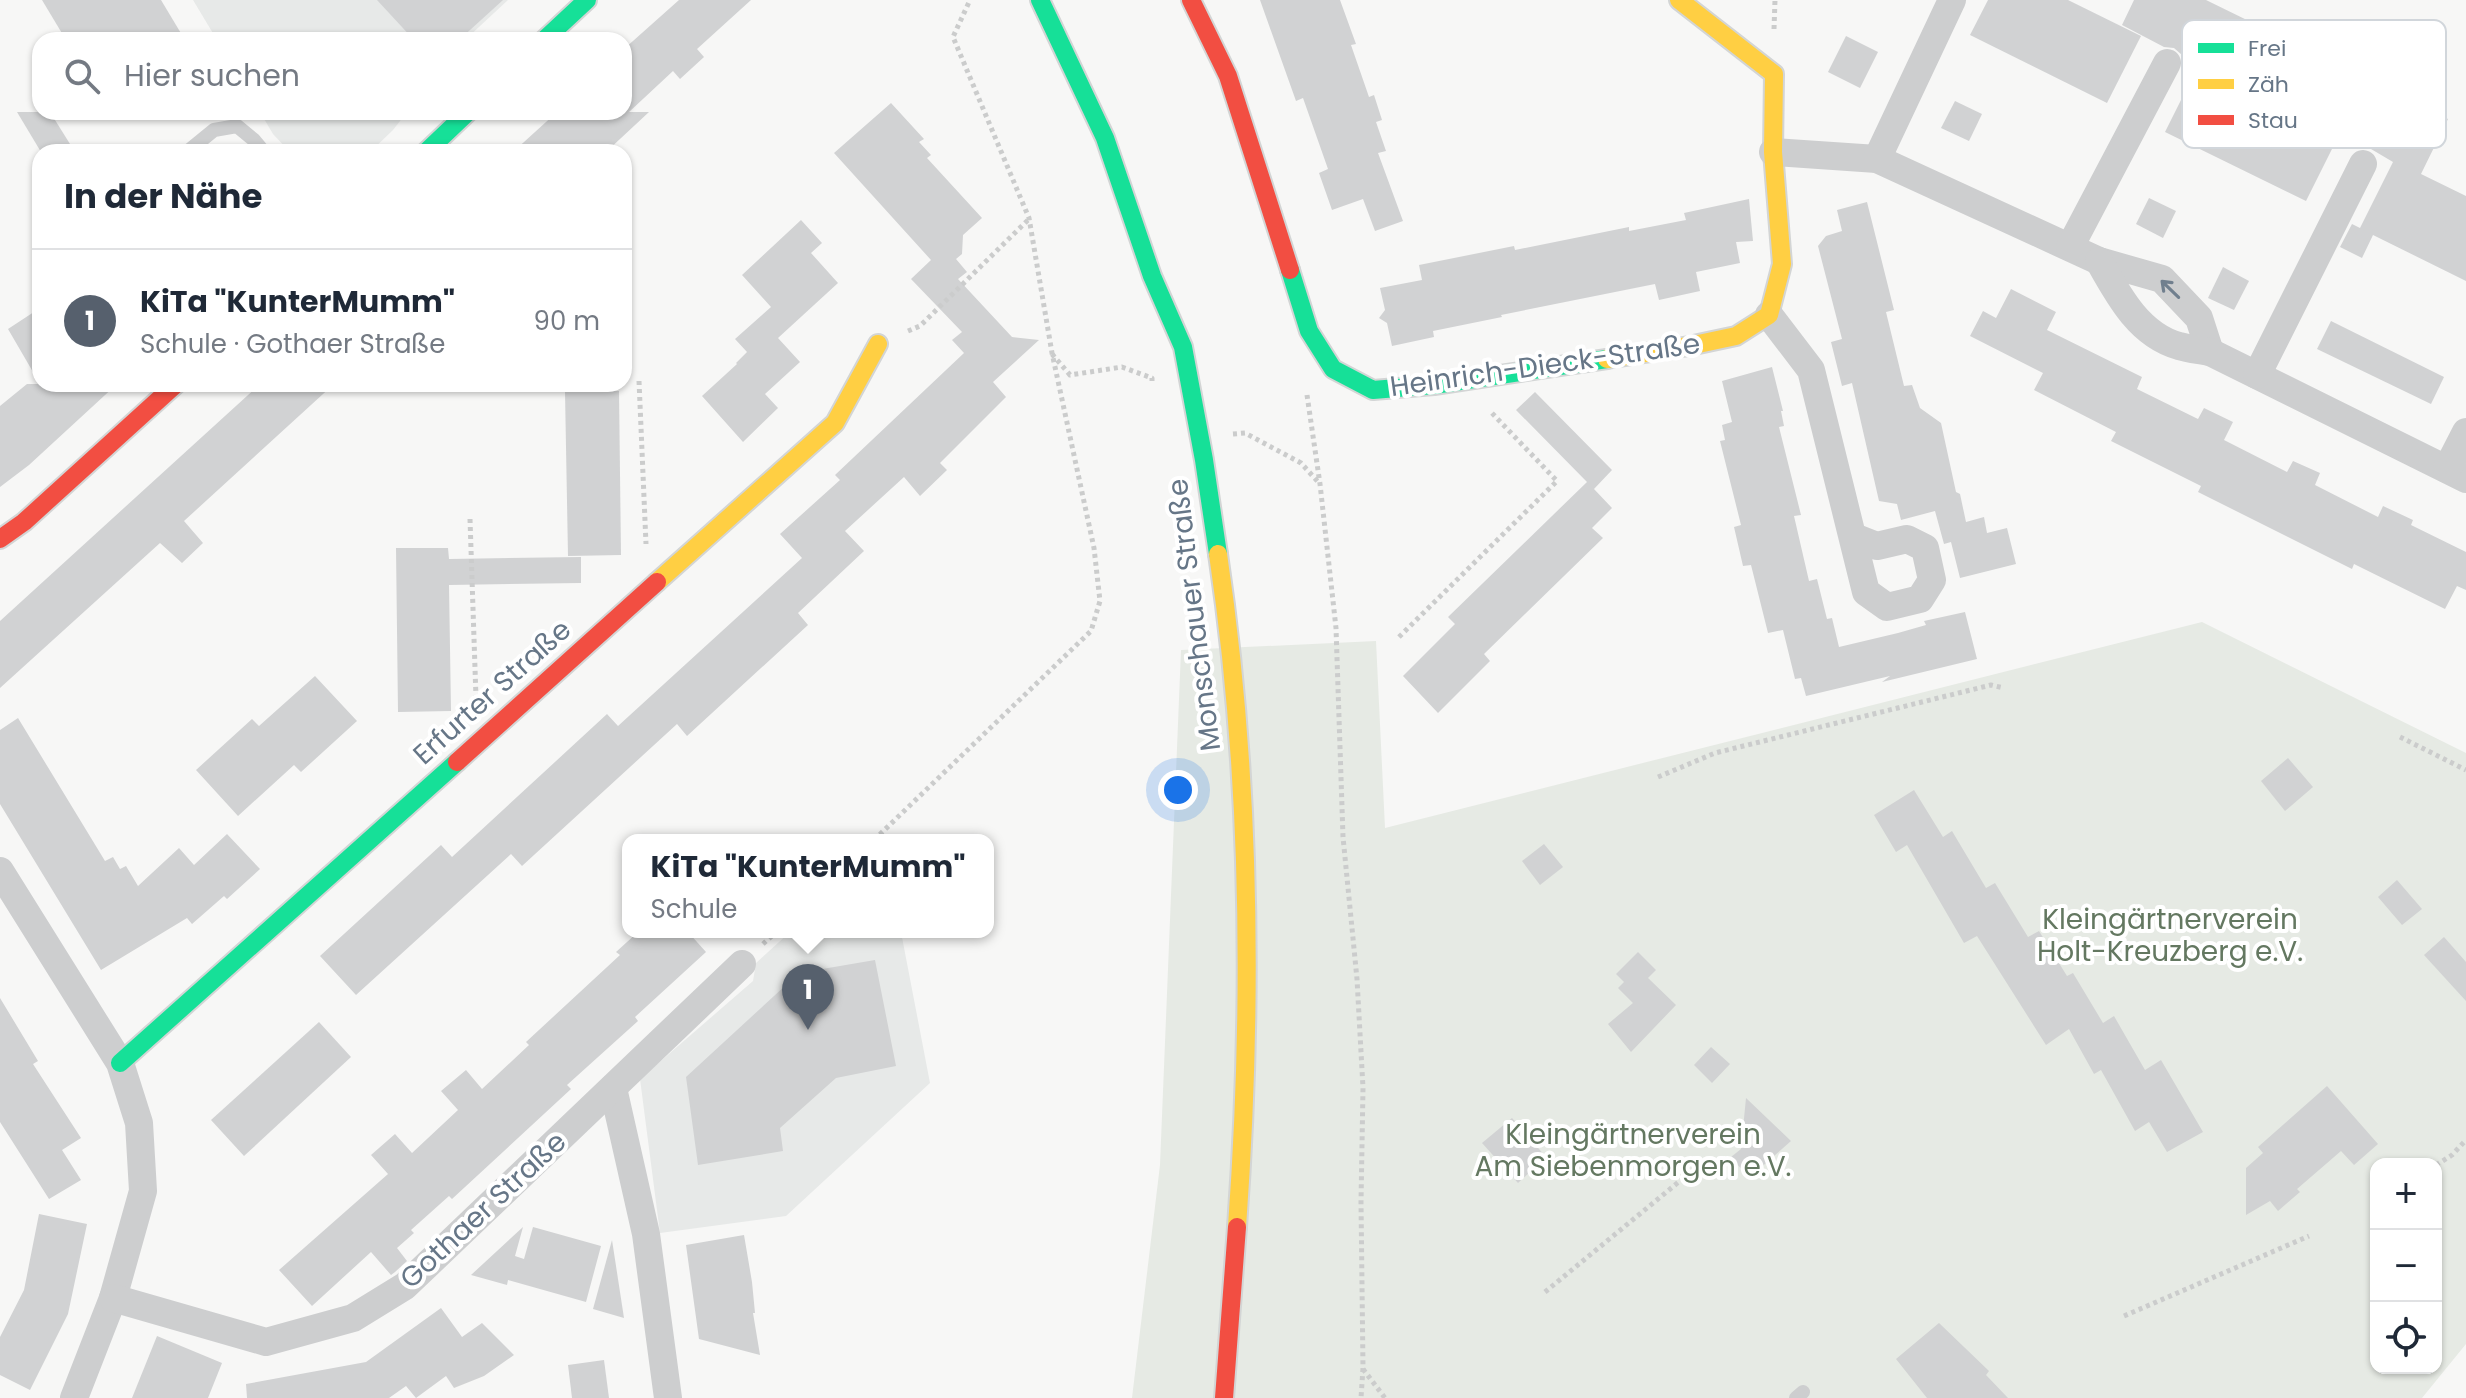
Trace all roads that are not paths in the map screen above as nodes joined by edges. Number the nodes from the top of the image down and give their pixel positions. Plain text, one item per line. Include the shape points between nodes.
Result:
1 (587, 0) edge
2 (1040, 0) edge
3 (1191, 0) edge
4 (1679, 0) edge
5 (1952, 0) edge
6 (553, 32) edge
7 (2167, 63) dead end
8 (460, 120) edge
9 (197, 144) edge
10 (257, 144) edge
11 (434, 144) edge
12 (1773, 152) junction
13 (1877, 159) junction
14 (2363, 164) dead end
15 (2070, 247) junction
16 (2099, 261) junction
17 (1769, 315) junction
18 (878, 344) road end
19 (2210, 352) junction
20 (2257, 375) junction
21 (162, 392) edge
22 (2466, 432) edge
23 (2456, 474) edge
24 (1854, 537) dead end
25 (0, 539) edge
26 (0, 871) edge
27 (742, 964) dead end
28 (120, 1063) junction
29 (613, 1088) junction
30 (113, 1298) junction
31 (74, 1398) edge
32 (668, 1398) edge
33 (1224, 1398) edge

1 - 6 street
2 - 33 street, Monschauer Straße via 1105,138 1152,276 1183,347 1228,620 1242,795 1247,957 1244,1127
3 - 17 street, Heinrich-Dieck-Straße via 1228,76 1309,331 1333,369 1373,390 1460,380 1736,336
4 - 12 street via 1774,74
5 - 13 street
7 - 15 street
8 - 11 street
9 - 10 lane via 214,130 237,126
12 - 13 street
12 - 17 street via 1782,264
13 - 15 street
14 - 20 street
15 - 16 street
16 - 19 street via 2144,327 2177,346
19 -> 16 street via 2199,318 2162,279
17 - 24 street via 1811,370
18 - 28 street, Erfurter Straße via 835,423
19 - 20 street
20 - 23 street
21 - 25 street
22 - 23 street
26 - 28 street
27 - 29 street, Gothaer Straße
28 - 30 street via 139,1123 143,1191
29 - 30 street, Gothaer Straße via 405,1286 353,1318 266,1342
29 - 32 street via 646,1234
30 - 31 street

